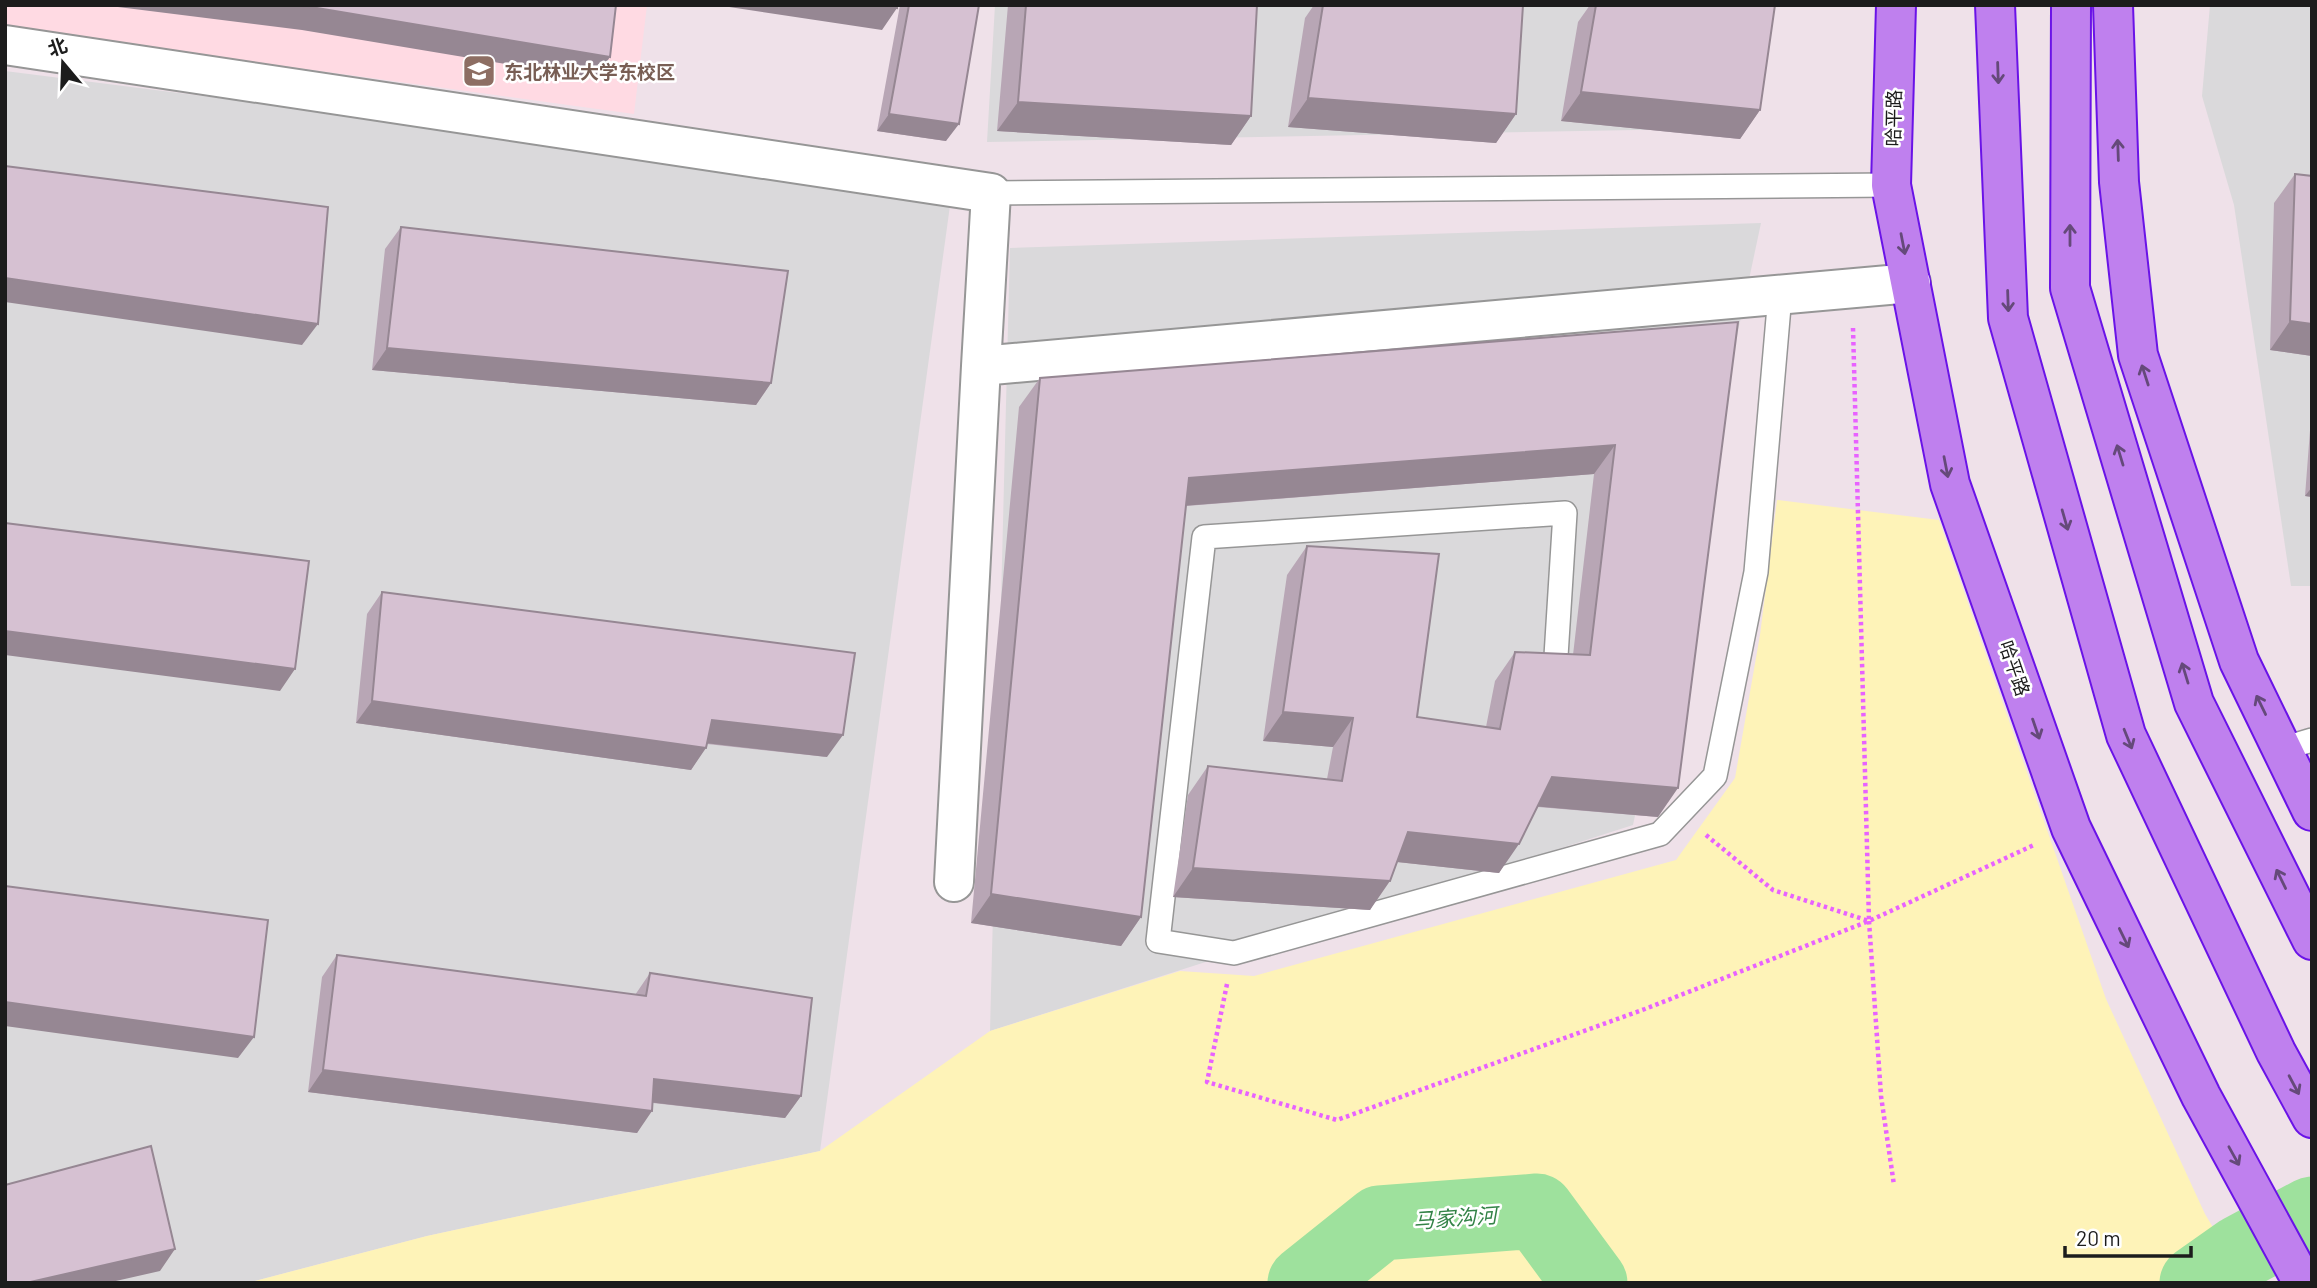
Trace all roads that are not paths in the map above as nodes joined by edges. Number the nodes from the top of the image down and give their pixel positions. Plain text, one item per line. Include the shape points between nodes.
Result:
1 (1896, 5) edge
2 (1995, 5) edge
3 (2071, 5) edge
4 (2113, 5) edge
5 (5, 45) edge
6 (1891, 185) junction
7 (991, 193) junction
8 (1910, 283) junction
9 (1780, 295) junction
10 (981, 366) junction
11 (1555, 672) edge
12 (2297, 745) edge
13 (2312, 811) edge
14 (954, 882) dead end
15 (2312, 940) edge
16 (2312, 1118) edge
17 (2303, 1283) edge

1 - 6 highway, 哈平路
2 -> 16 highway via 2008,318 2126,735 2276,1052
15 -> 3 highway via 2194,703 2070,288
12 -> 4 highway via 2239,661 2138,355 2119,182
5 - 7 street
6 - 7 lane
6 -> 8 highway, 哈平路
7 - 10 street
8 - 9 street
8 -> 17 highway, 哈平路 via 1950,484 2071,828 2202,1096
9 - 10 street
9 - 11 lane via 1756,572 1715,776 1660,834 1234,953 1158,941 1204,537 1566,513
10 - 14 street
12 - 13 highway

